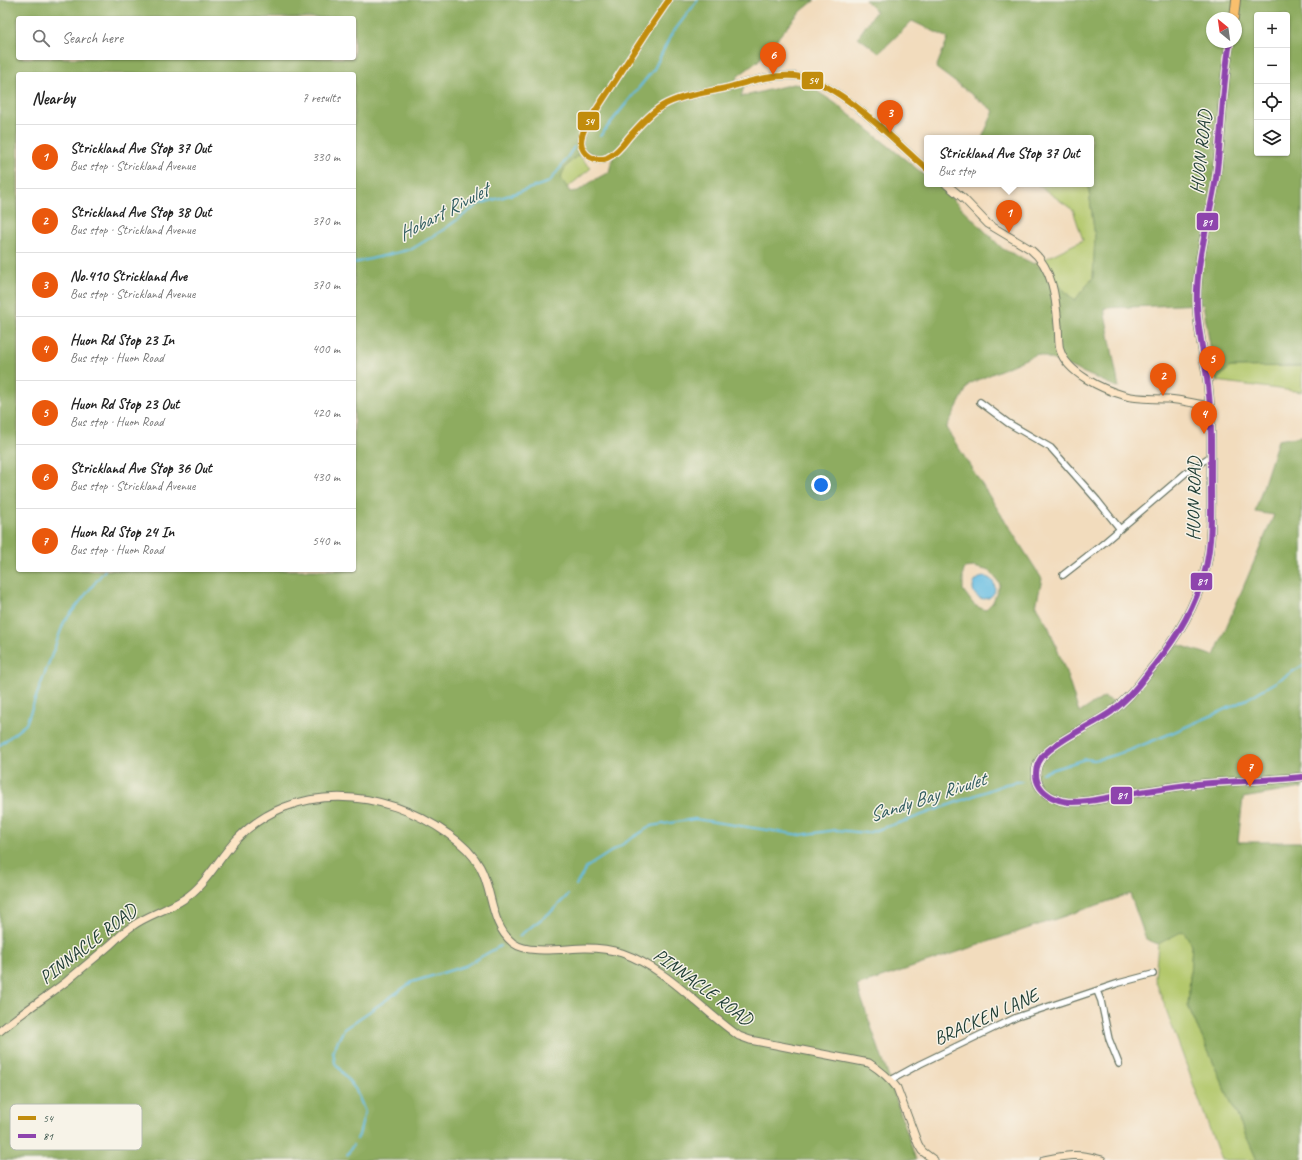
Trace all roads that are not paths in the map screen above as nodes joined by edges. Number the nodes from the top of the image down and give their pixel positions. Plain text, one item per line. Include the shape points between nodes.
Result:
1 (669, 0) edge
2 (1236, 0) edge
3 (1235, 12) edge
4 (1229, 48) edge
5 (924, 166) edge
6 (950, 187) edge
7 (980, 402) dead end
8 (1210, 406) junction
9 (1211, 456) junction
10 (1120, 529) junction
11 (1063, 575) dead end
12 (1302, 777) edge
13 (1153, 974) dead end
14 (1097, 991) junction
15 (0, 1031) edge
16 (1119, 1064) dead end
17 (891, 1080) junction
18 (934, 1160) edge
19 (1044, 1160) edge
20 (1102, 1160) edge

1 - 5 main road via 587,124 581,140 588,156 598,160 610,156 652,114 669,103 756,80 796,76 814,81 844,98
2 - 3 main road
4 - 8 main road, HUON ROAD via 1216,176 1199,266 1197,293 1198,321
6 - 8 main road via 988,224 1030,249 1042,262 1048,273 1056,302 1060,350 1072,368 1089,380 1130,398 1170,399
7 - 10 street via 1052,448
8 - 9 main road, HUON ROAD
9 - 10 street via 1187,472
9 - 12 main road, HUON ROAD via 1209,557 1196,600 1184,624 1131,695 1110,713 1043,756 1036,769 1036,779 1043,791 1051,797 1077,802 1190,785
10 - 11 street
13 - 14 street, BRACKEN LANE
14 - 16 street
14 - 17 street, BRACKEN LANE via 1017,1017
15 - 17 main road, PINNACLE ROAD via 68,980 131,926 182,901 195,891 236,840 266,815 295,802 352,798 402,809 436,826 461,845 480,868 498,923 505,935 516,945 536,950 587,948 623,953 642,962 679,987 739,1036 869,1063
17 - 18 main road, PINNACLE ROAD via 900,1094 918,1144 922,1151
19 - 20 main road via 1074,1155

